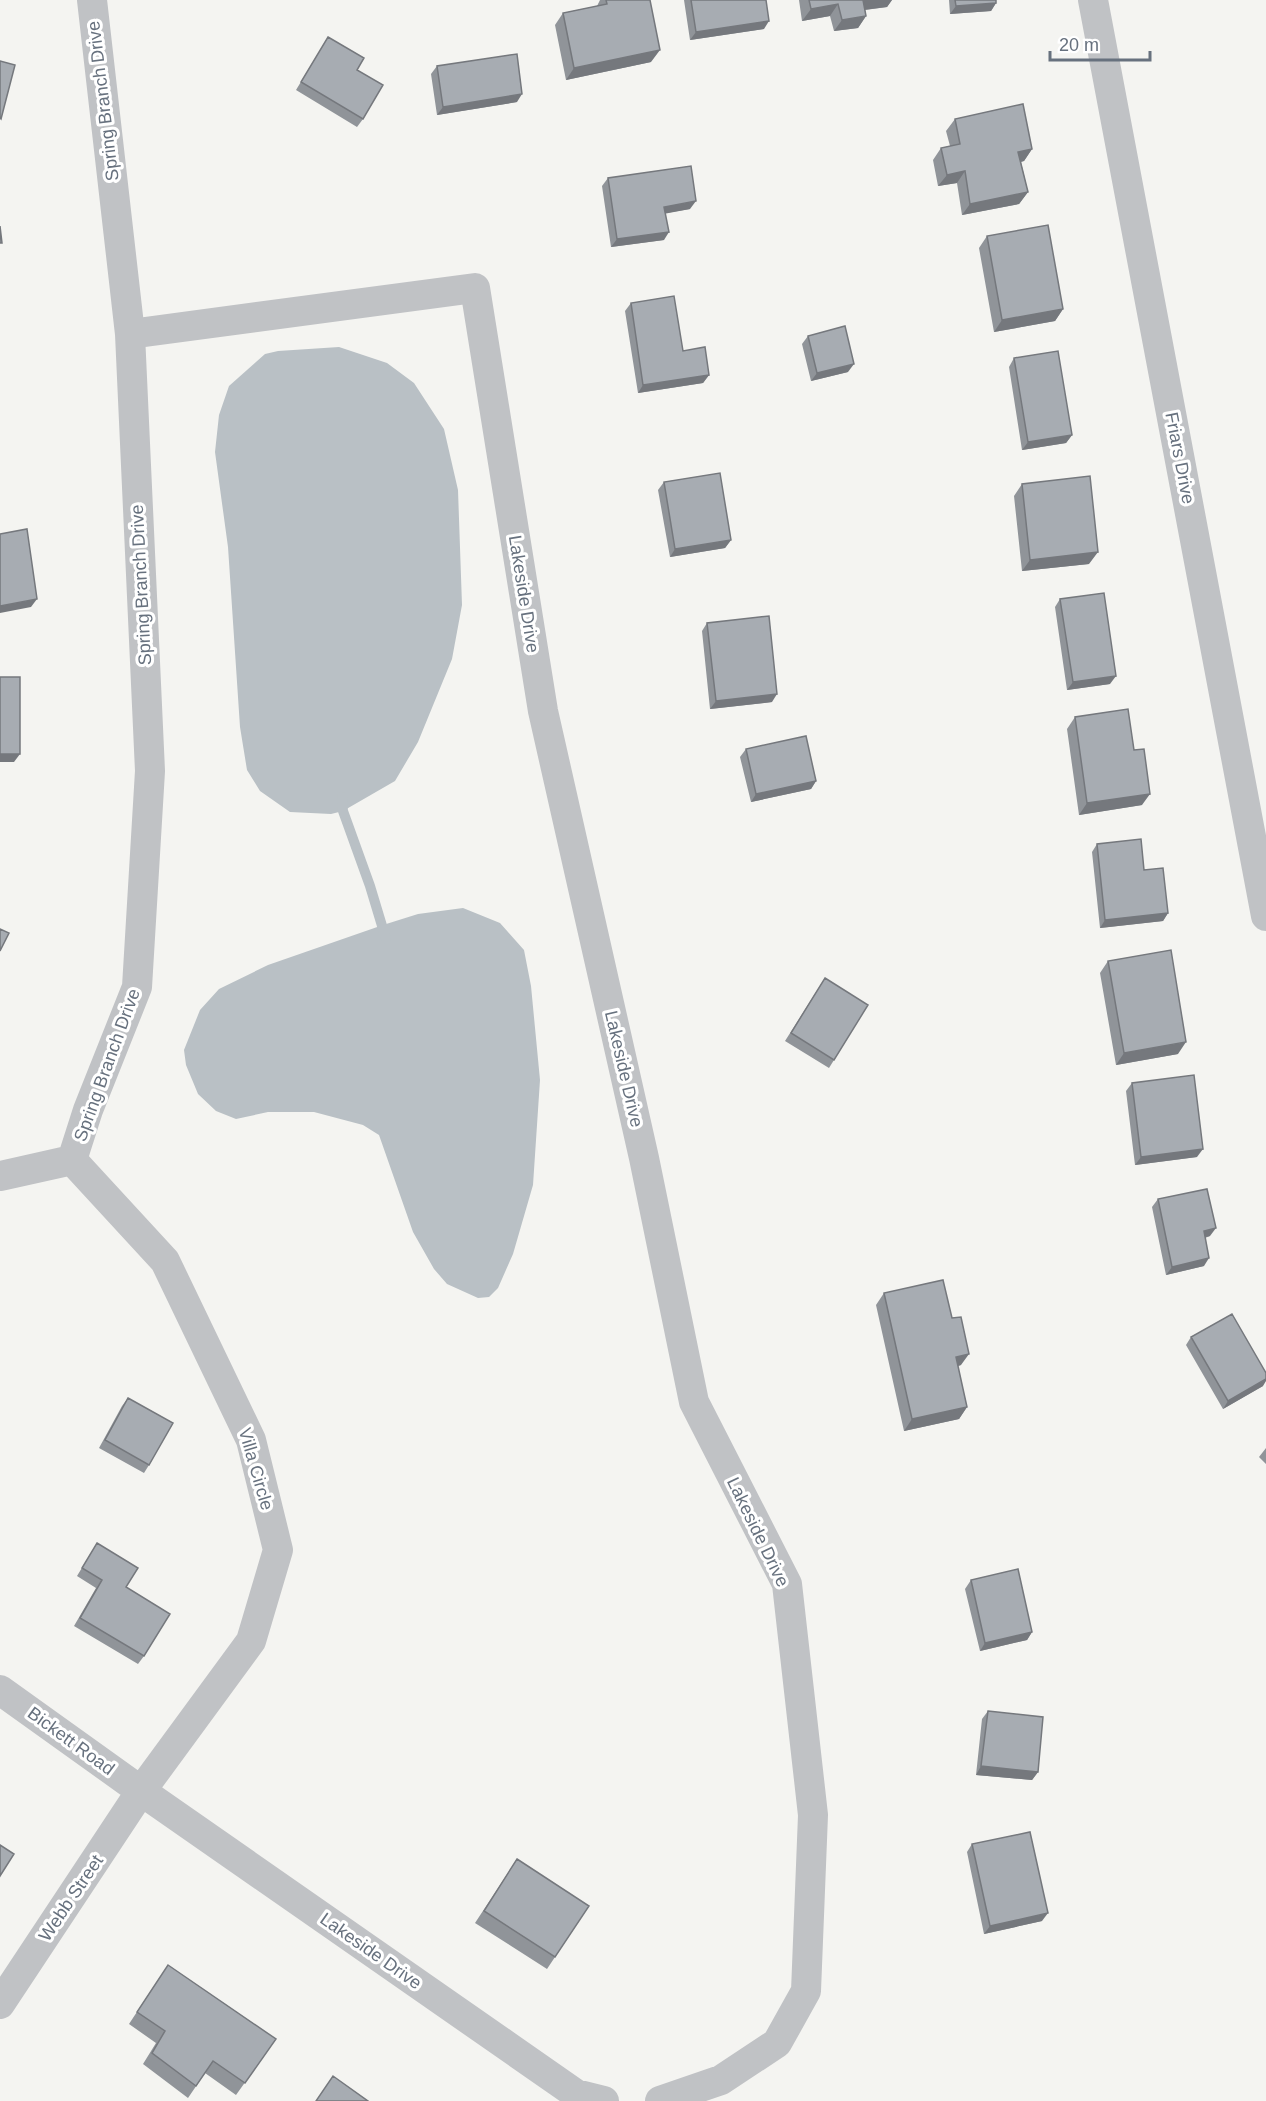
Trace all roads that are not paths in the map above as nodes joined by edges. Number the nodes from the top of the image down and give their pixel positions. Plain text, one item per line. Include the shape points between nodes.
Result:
1 (92, 0) edge
2 (1093, 0) edge
3 (130, 334) junction
4 (1265, 904) edge
5 (72, 1160) junction
6 (0, 1176) edge
7 (0, 1690) edge
8 (141, 1791) junction
9 (0, 2004) edge
10 (604, 2101) edge
11 (660, 2101) edge

1 - 3 street, Spring Branch Drive
2 - 4 street, Friars Drive
3 - 5 street, Spring Branch Drive via 150,771 137,987
3 - 11 street, Lakeside Drive via 475,288 543,711 645,1158 694,1402 787,1584 813,1815 807,1991 777,2043 721,2080
5 - 6 street
5 - 8 street, Villa Circle via 165,1261 251,1440 278,1550 251,1641
7 - 8 street, Bickett Road
8 - 9 street, Webb Street
8 - 10 street, Lakeside Drive via 576,2094

